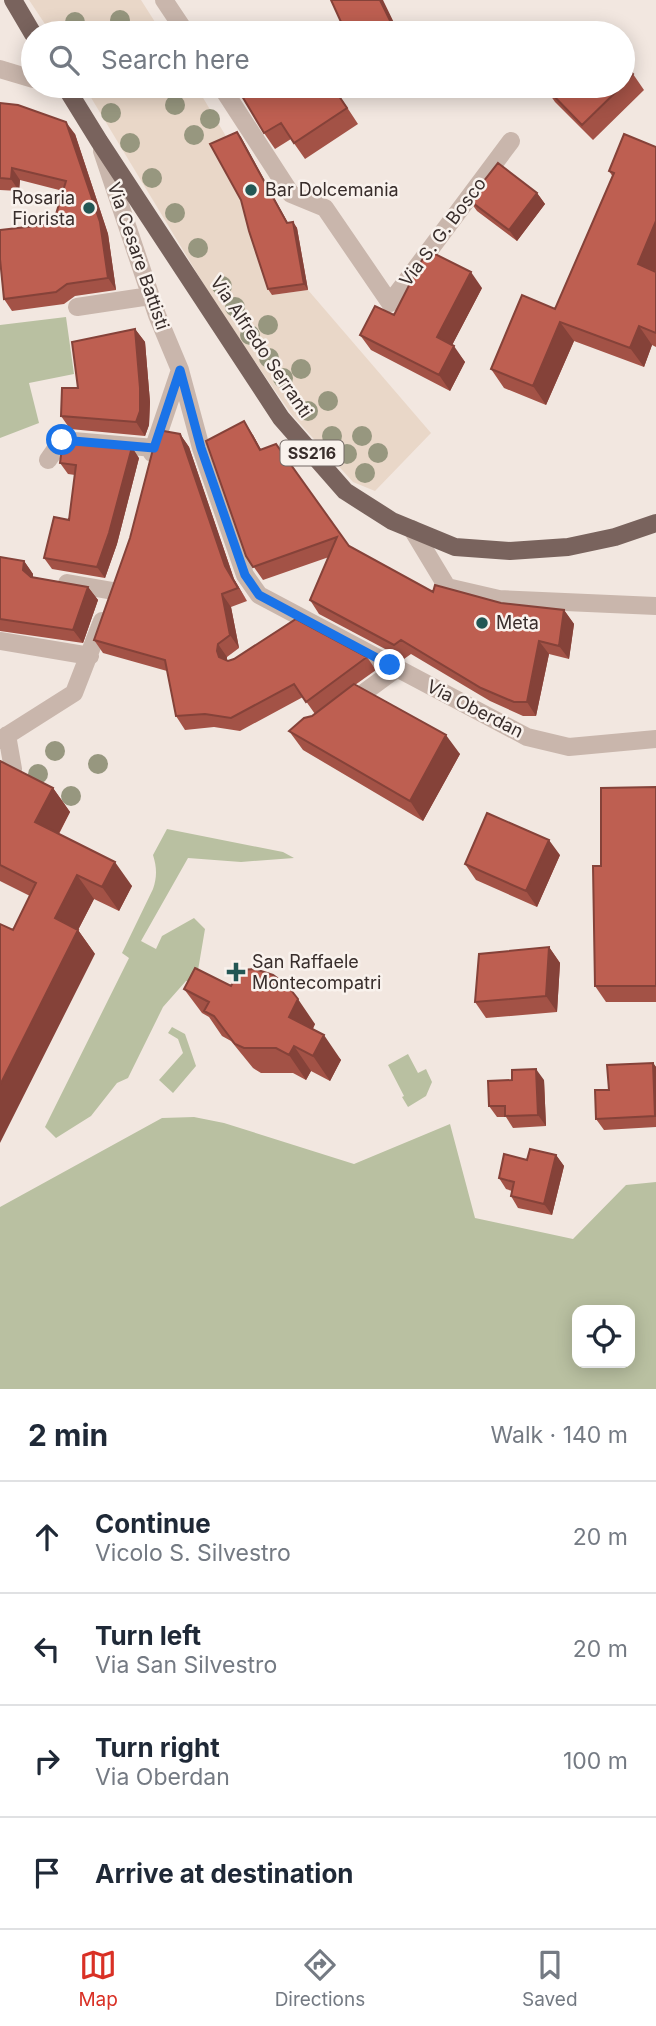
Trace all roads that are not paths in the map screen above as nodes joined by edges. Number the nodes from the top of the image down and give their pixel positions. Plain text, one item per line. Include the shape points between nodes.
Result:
1 (13, 0) edge
2 (164, 0) edge
3 (25, 21) edge
4 (178, 21) edge
5 (0, 69) edge
6 (21, 75) edge
7 (70, 98) edge
8 (228, 98) edge
9 (99, 141) junction
10 (511, 141) dead end
11 (150, 296) junction
12 (77, 307) dead end
13 (180, 370) junction
14 (154, 448) junction
15 (48, 460) dead end
16 (148, 472) edge
17 (656, 523) edge
18 (412, 529) junction
19 (55, 581) edge
20 (656, 606) edge
21 (303, 620) junction
22 (284, 633) edge
23 (0, 641) edge
24 (90, 656) junction
25 (396, 669) junction
26 (330, 718) edge
27 (4, 737) edge
28 (656, 738) edge
29 (0, 774) edge

1 - 3 main road
2 - 4 street
5 - 6 street
7 - 9 main road, Via Alfredo Serranti / SS216
8 - 10 street, Via S. G. Bosco via 291,194 325,208 390,303
9 - 11 street, Via Cesare Battisti
9 - 18 main road, Via Alfredo Serranti / SS216 via 281,418 345,491
11 - 12 street
11 - 13 street, Via Cesare Battisti
13 - 14 street
13 - 21 street, Via Oberdan via 201,448 245,575 259,595
14 - 15 street via 62,440
14 - 16 street
17 - 18 main road, Via Alfredo Serranti / SS216 via 568,547 510,551 455,547
18 - 20 street via 447,586 499,599
19 - 24 street via 115,585
21 - 22 street
21 - 25 street, Via Oberdan
23 - 24 street
24 - 27 street via 74,693
25 - 26 street
25 - 28 street, Via Oberdan via 527,737 549,743 580,746
27 - 29 street via 13,769

